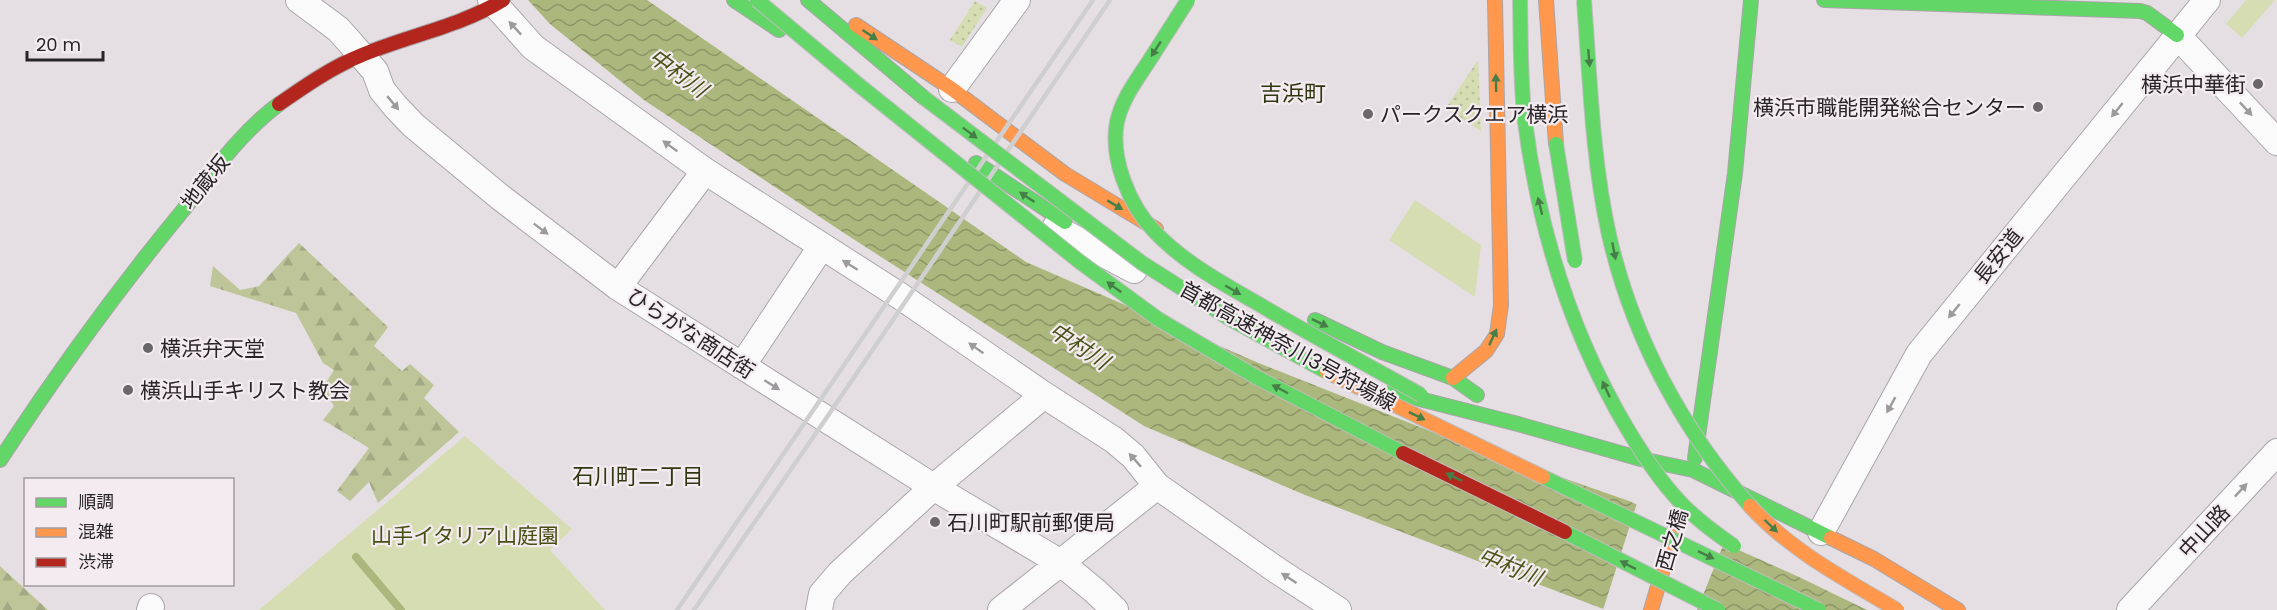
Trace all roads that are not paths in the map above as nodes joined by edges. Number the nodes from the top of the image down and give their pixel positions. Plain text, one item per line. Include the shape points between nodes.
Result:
1 (299, 0) edge
2 (734, 0) edge
3 (757, 0) edge
4 (808, 0) edge
5 (824, 0) edge
6 (1017, 0) edge
7 (1188, 0) edge
8 (1495, 0) edge
9 (1520, 0) edge
10 (1546, 0) edge
11 (1584, 0) edge
12 (1751, 0) edge
13 (1824, 0) edge
14 (2207, 0) edge
15 (496, 2) edge
16 (2131, 5) edge
17 (2177, 35) junction
18 (361, 54) junction
19 (952, 90) junction
20 (974, 105) joint
21 (2277, 142) edge
22 (951, 146) joint
23 (705, 171) junction
24 (1065, 174) joint
25 (821, 247) junction
26 (1576, 271) dead end
27 (1145, 276) joint
28 (618, 286) junction
29 (1603, 352) dead end
30 (742, 366) junction
31 (1453, 378) junction
32 (1044, 395) junction
33 (1518, 424) junction
34 (2277, 452) edge
35 (0, 460) edge
36 (1690, 480) junction
37 (1157, 486) junction
38 (935, 488) junction
39 (1631, 519) junction
40 (1821, 532) junction
41 (1061, 563) junction
42 (1758, 566) dead end
43 (819, 610) edge
44 (1000, 610) edge
45 (1115, 610) edge
46 (1338, 610) edge
47 (1651, 610) edge
48 (1718, 610) edge
49 (1819, 610) edge
50 (1824, 610) edge
51 (1897, 610) edge
52 (1958, 610) edge
53 (2130, 610) edge

1 - 18 street, ひらがな商店街 via 338,29
2 - 22 main road
48 -> 3 main road, 首都高速神奈川3号狩場線, bridge via 1256,377 1158,319 1071,255
4 -> 39 main road, 首都高速神奈川3号狩場線, bridge via 923,97 1133,256 1230,318 1342,380
5 -> 19 main road
6 - 19 street
7 -> 39 main road, bridge via 1124,100 1118,116 1115,137 1120,167 1152,230 1218,281
31 -> 8 main road via 1486,351 1497,334 1501,305
29 -> 9 main road, bridge via 1625,404 1662,465 1738,549 1687,509 1655,472 1617,413 1579,332 1534,187 1524,120
10 - 26 main road, bridge via 1556,144
11 -> 51 main road, bridge via 1596,144 1616,264 1634,319 1658,372 1694,435 1736,493 1782,537
12 - 36 main road, 西之橋 via 1738,154
13 - 16 main road
14 - 17 street, 長安道
15 - 18 main road, 地蔵坂 via 469,19
23 -> 15 street via 533,47
16 - 17 main road
17 -> 21 street
17 -> 40 street, 長安道 via 1919,354
18 -> 28 street, ひらがな商店街 via 375,71 382,90 413,125
18 - 35 main road, 地蔵坂 via 279,103 249,129 104,310
19 - 20 main road
20 - 24 street via 991,98 1054,149
27 -> 22 street via 1074,240 953,165
23 - 25 street
23 - 28 street
24 -> 31 main road via 1269,298 1382,352
25 - 30 street
32 -> 25 street
27 - 33 main road via 1383,389
28 - 30 street, ひらがな商店街
30 -> 38 street, ひらがな商店街
31 - 33 main road
37 -> 32 street via 1114,440
32 - 38 street
33 - 36 main road via 1641,459
53 -> 34 street, 中山路
36 - 40 main road
36 - 47 main road, 西之橋, bridge
37 - 41 street
46 -> 37 street
38 - 41 street, ひらがな商店街
38 - 43 street via 828,585
39 -> 49 main road, 首都高速神奈川3号狩場線, bridge
40 - 52 main road
41 - 44 street
41 - 45 street, ひらがな商店街
42 - 50 main road, bridge

